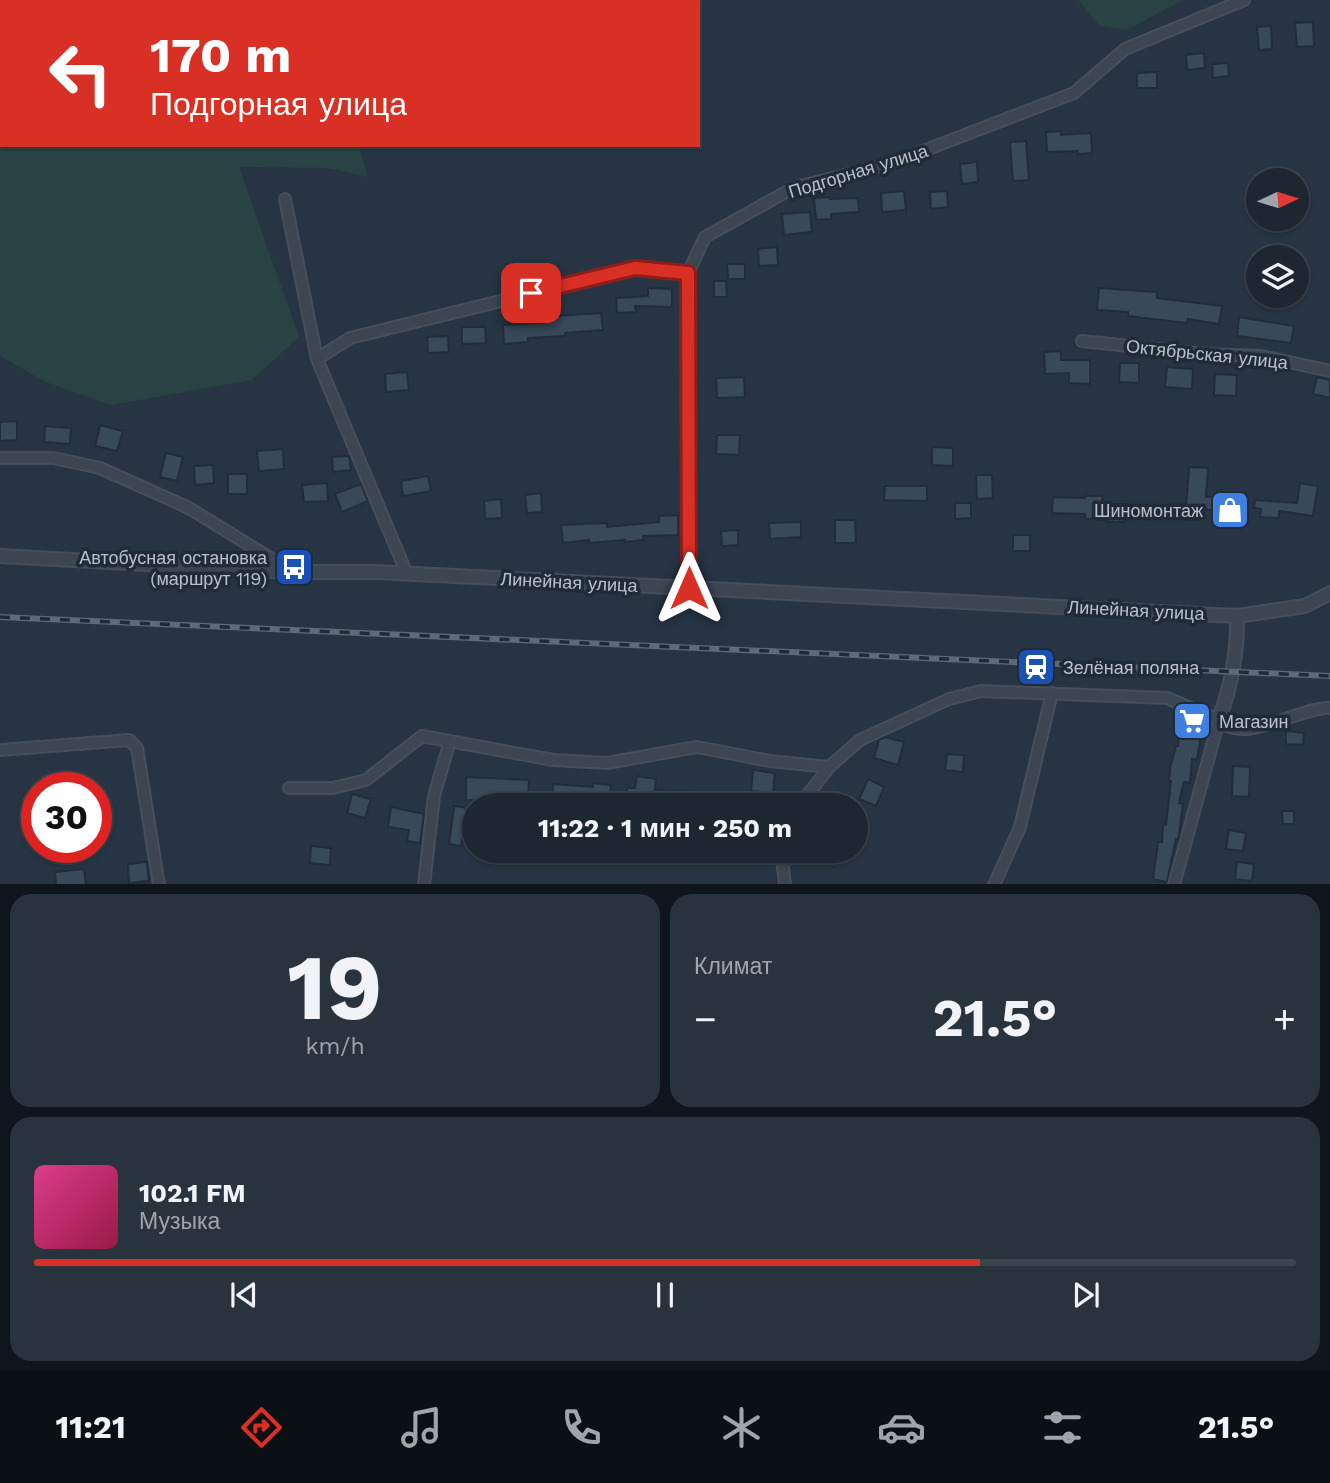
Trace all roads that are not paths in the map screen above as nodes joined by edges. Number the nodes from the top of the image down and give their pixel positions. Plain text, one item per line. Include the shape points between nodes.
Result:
1 (1244, 0) edge
2 (285, 199) dead end
3 (688, 273) junction
4 (1082, 341) dead end
5 (317, 359) junction
6 (1330, 371) edge
7 (0, 458) edge
8 (0, 556) edge
9 (293, 572) junction
10 (407, 574) junction
11 (689, 588) junction
12 (1330, 593) edge
13 (1237, 616) junction
14 (1052, 693) junction
15 (1330, 708) edge
16 (1219, 720) junction
17 (450, 741) junction
18 (0, 750) edge
19 (828, 766) junction
20 (289, 788) dead end
21 (809, 793) edge
22 (783, 863) edge
23 (159, 884) edge
24 (424, 884) edge
25 (785, 884) edge
26 (994, 884) edge
27 (1174, 884) edge

1 - 3 street, Подгорная улица via 1125,49 1074,93 888,164 793,188 705,237
2 - 5 street
3 - 5 street via 635,268 350,338
3 - 11 street
4 - 6 street, Октябрьская улица via 1261,356
5 - 10 street
7 - 9 street via 53,458 100,468 189,508
8 - 9 street, Линейная улица
9 - 10 street, Линейная улица
10 - 11 street, Линейная улица
11 - 13 street, Линейная улица
12 - 13 street, Линейная улица via 1306,606
13 - 16 street via 1238,644
14 - 16 street via 1167,698
14 - 19 street via 981,691 949,699 860,740
14 - 26 street via 1020,827
15 - 16 street via 1317,707 1245,731 1225,727
16 - 27 street
17 - 19 street via 554,760 607,763 697,747
17 - 20 street via 422,736 366,780 333,788
17 - 24 street via 434,796
18 - 23 street via 129,740 137,748
19 - 21 street
22 - 25 street

